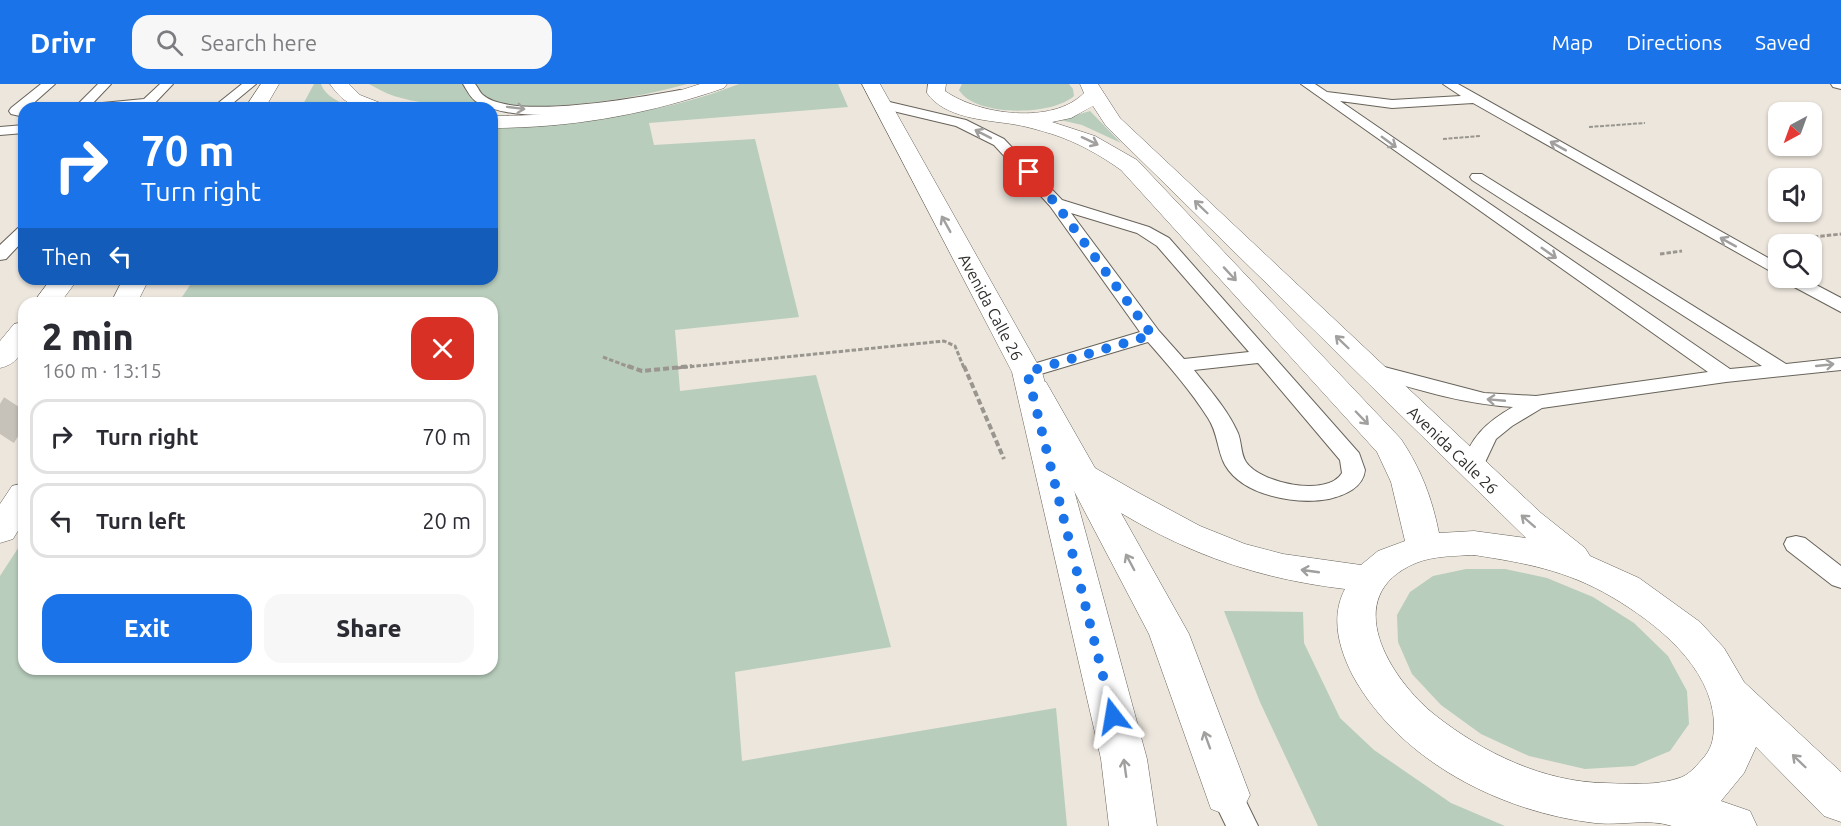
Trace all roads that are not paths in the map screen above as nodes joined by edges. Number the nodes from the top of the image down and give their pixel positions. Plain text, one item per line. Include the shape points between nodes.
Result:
1 (49, 84) edge
2 (105, 84) edge
3 (167, 84) edge
4 (250, 84) edge
5 (270, 84) edge
6 (339, 84) edge
7 (469, 84) edge
8 (937, 84) edge
9 (1307, 84) edge
10 (1449, 84) edge
11 (710, 87) edge
12 (1091, 89) edge
13 (876, 94) edge
14 (1323, 95) junction
15 (1476, 99) junction
16 (27, 102) edge
17 (87, 102) edge
18 (151, 102) edge
19 (227, 102) edge
20 (259, 102) edge
21 (361, 102) edge
22 (488, 102) edge
23 (1392, 104) junction
24 (498, 105) edge
25 (1014, 118) junction
26 (498, 122) edge
27 (1361, 122) junction
28 (18, 130) edge
29 (0, 131) edge
30 (1478, 177) dead end
31 (1056, 204) junction
32 (18, 237) edge
33 (0, 255) edge
34 (1768, 265) edge
35 (60, 285) edge
36 (1809, 288) edge
37 (51, 297) edge
38 (1841, 306) edge
39 (1152, 335) junction
40 (18, 337) edge
41 (1262, 357) junction
42 (0, 359) edge
43 (1841, 364) edge
44 (1179, 366) junction
45 (1369, 368) junction
46 (1782, 370) junction
47 (1027, 372) junction
48 (1726, 376) junction
49 (1545, 402) junction
50 (1472, 468) junction
51 (1083, 475) junction
52 (18, 503) edge
53 (0, 531) edge
54 (1796, 544) dead end
55 (1424, 548) junction
56 (1590, 571) junction
57 (1368, 579) junction
58 (1841, 579) edge
59 (1730, 694) junction
60 (1841, 802) edge
61 (1663, 803) junction
62 (1234, 816) edge
63 (1133, 826) edge
64 (1733, 826) edge

1 - 16 lane
2 - 17 lane
3 - 18 lane
4 - 19 lane
5 - 20 street
6 - 21 street
7 -> 22 lane via 471,94
8 - 25 street via 936,93 944,102 986,115
9 - 14 lane
10 - 15 lane
24 -> 11 lane via 543,111
11 - 26 street via 588,116
12 - 25 street via 1090,101 1078,108 1061,114
45 -> 12 street, Avenida Calle 26 via 1113,122
31 -> 13 lane via 999,142 961,123
47 -> 13 street, Avenida Calle 26
14 - 23 lane
14 - 27 lane
15 - 23 lane
34 -> 15 lane
23 - 27 lane
25 -> 55 street via 1092,141 1129,165 1395,454 1409,480
27 -> 48 lane
28 - 29 lane
30 - 46 lane
31 - 39 lane
31 - 41 lane via 1143,230 1163,242
32 - 33 lane
35 - 37 street
36 - 38 lane
39 - 44 lane
39 - 47 lane
40 - 42 street
41 - 44 lane
41 - 44 lane via 1351,458 1355,467 1352,478 1343,487 1288,492 1246,475 1235,465 1226,428
46 -> 43 lane
49 -> 45 lane via 1484,399
45 - 50 street, Avenida Calle 26
46 - 48 lane
47 - 51 street
63 -> 47 street, Avenida Calle 26 via 1124,759
48 - 49 lane
49 - 50 lane via 1491,430 1479,446
56 -> 50 street, Avenida Calle 26 via 1528,521
57 -> 51 street via 1288,568 1223,550 1152,517
62 -> 51 street via 1169,634
52 - 53 street
54 - 58 lane
55 - 56 street via 1474,543 1520,549
55 - 57 street via 1392,560
56 - 59 street via 1635,594 1676,624 1708,657
57 - 61 street via 1355,609 1358,646 1380,686 1419,728 1473,764 1538,792 1603,805
60 -> 59 street
59 - 61 street via 1738,730 1728,762 1704,788
61 - 64 street

